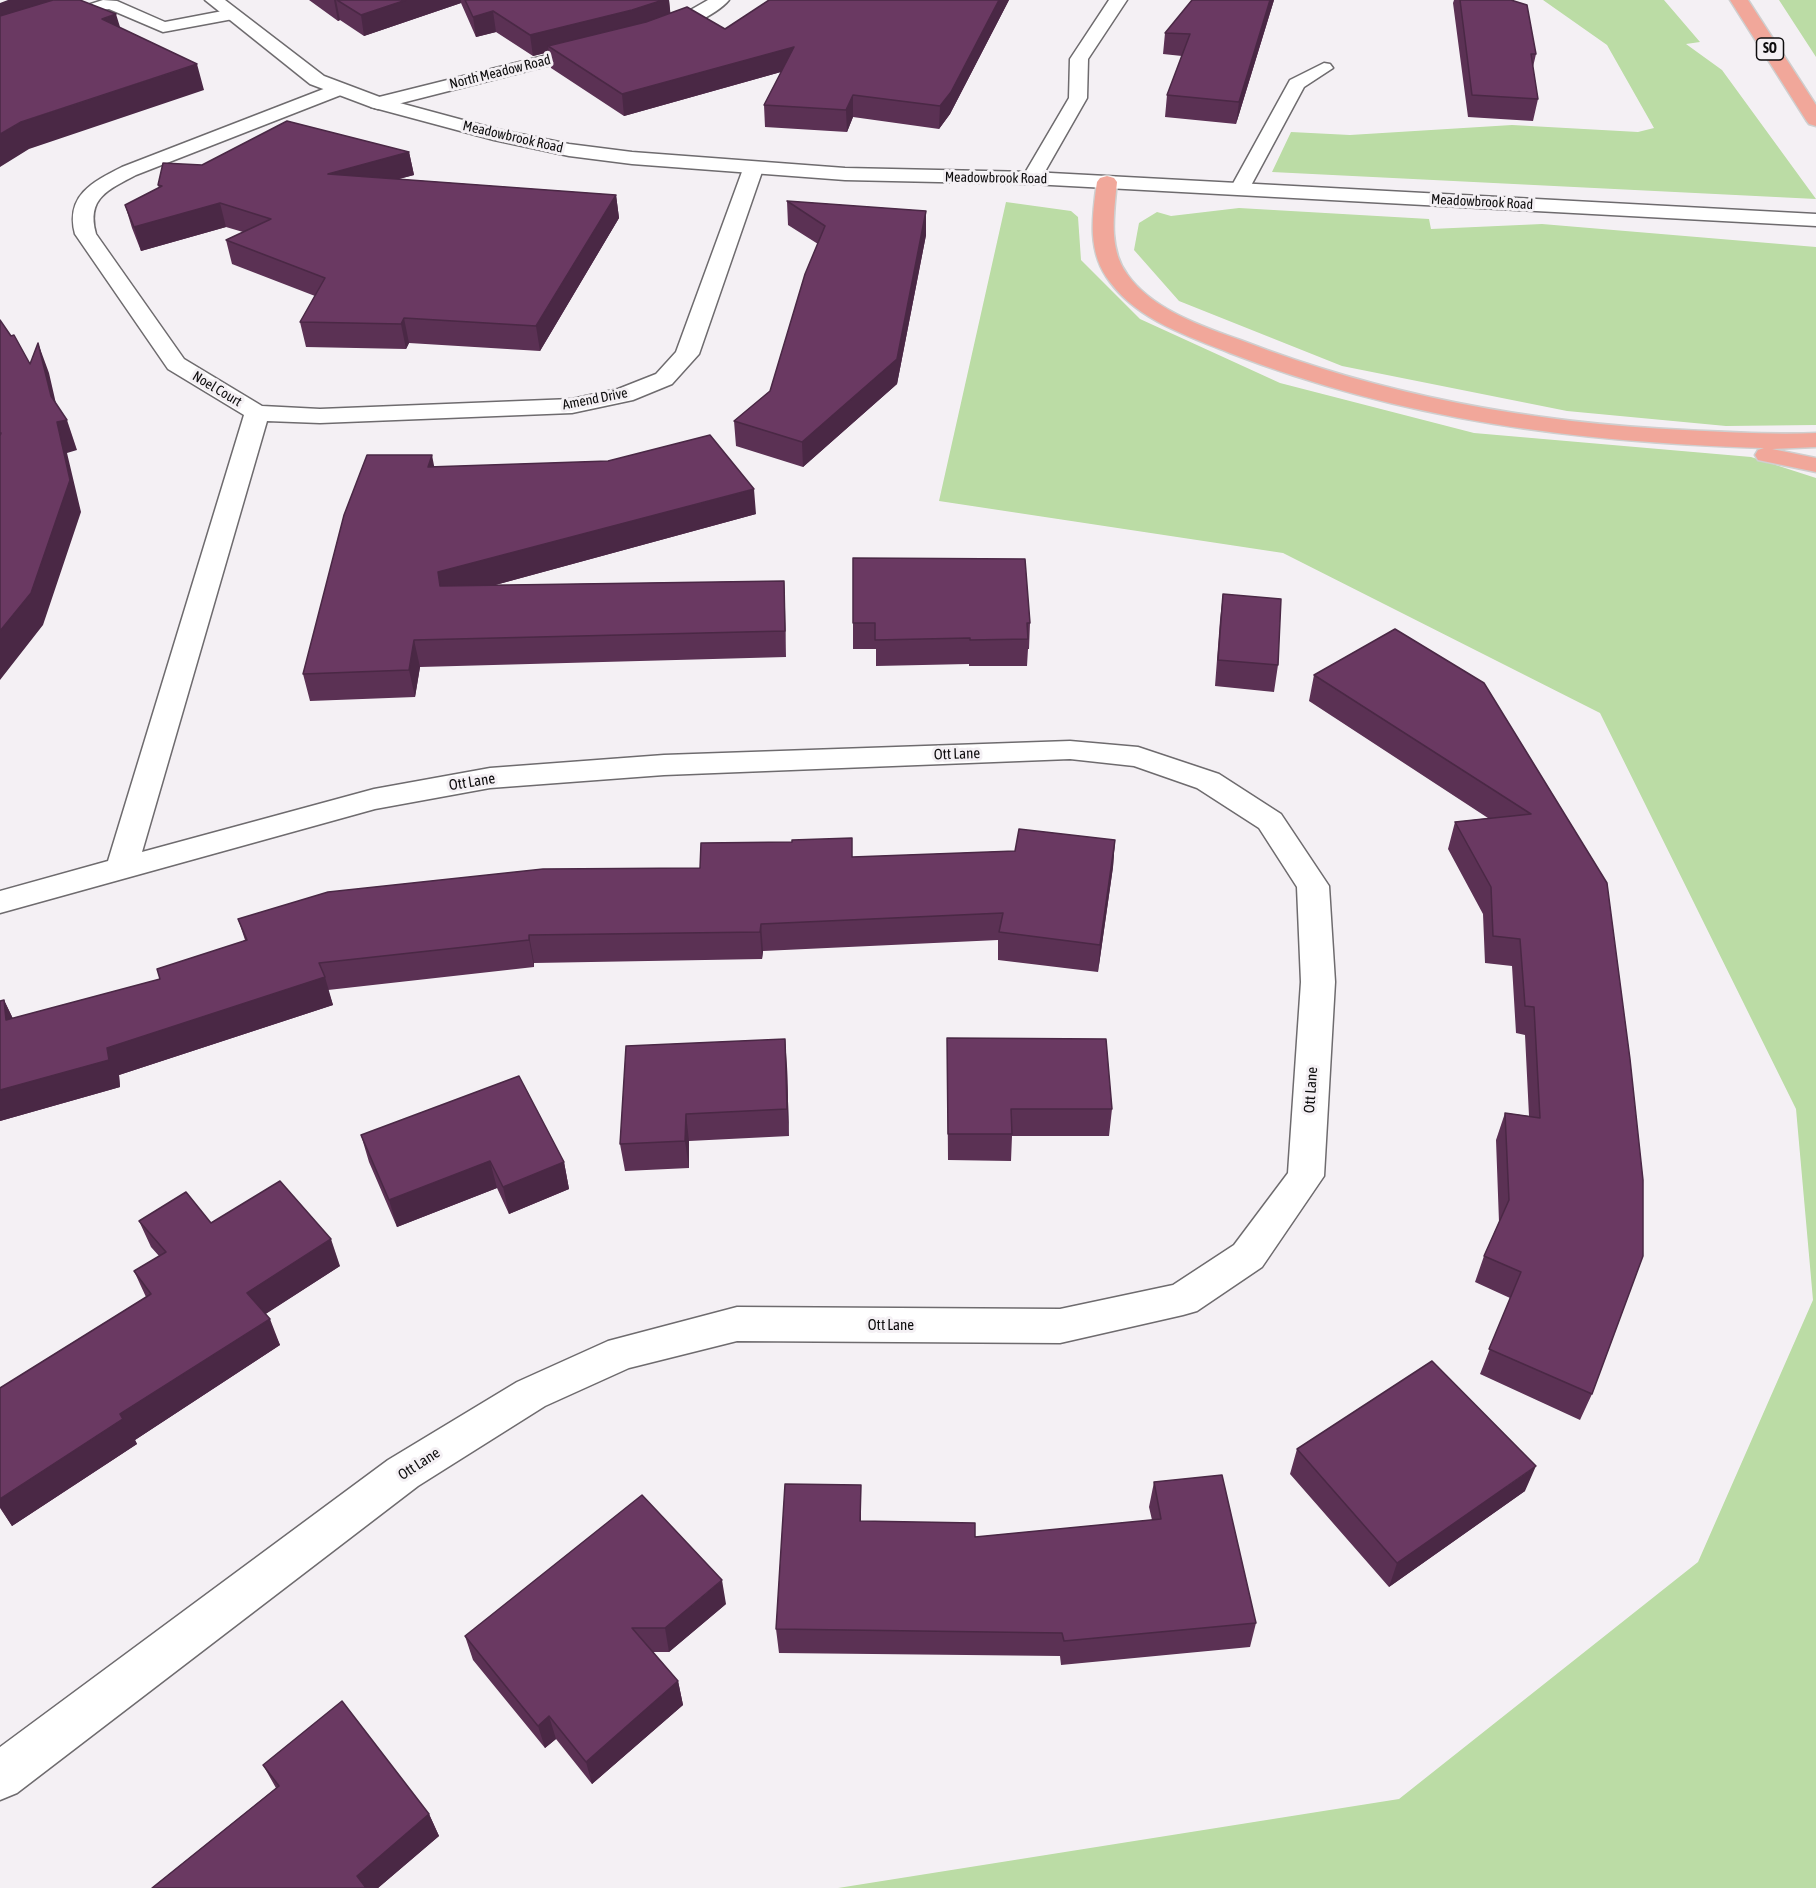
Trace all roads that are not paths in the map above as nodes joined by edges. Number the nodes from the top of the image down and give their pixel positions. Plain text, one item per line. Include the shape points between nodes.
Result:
1 (214, 0) edge
2 (720, 0) edge
3 (1118, 0) edge
4 (1739, 0) edge
5 (232, 14) junction
6 (641, 37) edge
7 (0, 38) edge
8 (607, 46) edge
9 (1324, 68) dead end
10 (339, 88) junction
11 (378, 103) junction
12 (1816, 120) edge
13 (753, 169) junction
14 (1032, 178) junction
15 (1107, 182) junction
16 (1240, 189) junction
17 (1816, 220) edge
18 (257, 413) junction
19 (1668, 438) junction
20 (1816, 441) edge
21 (1816, 465) edge
22 (122, 867) junction
23 (0, 902) edge
24 (0, 1776) edge

1 - 5 street, Meadowbrook Road
2 - 6 street via 679,24
3 - 14 street via 1079,59 1078,98
4 - 12 highway, SO
5 - 7 lane via 163,27 111,4 100,5
5 - 10 street, Meadowbrook Road via 317,80
8 - 11 street, North Meadow Road
9 - 16 street via 1297,84
10 - 11 street, Meadowbrook Road
10 - 18 street, Noel Court via 129,171 105,183 86,200 81,222 86,234 176,364
11 - 13 street, Meadowbrook Road via 569,150
13 - 14 street, Meadowbrook Road
13 - 18 street, Amend Drive via 687,354 663,379 625,395 572,406 331,416
14 - 15 street, Meadowbrook Road
15 - 16 street, Meadowbrook Road
15 - 19 highway via 1104,250 1110,265 1132,293 1189,327 1292,367 1409,401 1529,423
16 - 17 street, Meadowbrook Road
18 - 22 street, Noel Court
19 - 20 highway
19 - 21 highway
22 - 23 street, Ott Lane
22 - 24 street, Ott Lane via 374,799 490,778 664,765 1070,750 1138,757 1208,781 1270,821 1313,886 1318,982 1306,1176 1248,1256 1183,1299 1060,1326 737,1324 622,1353 541,1390 403,1473

